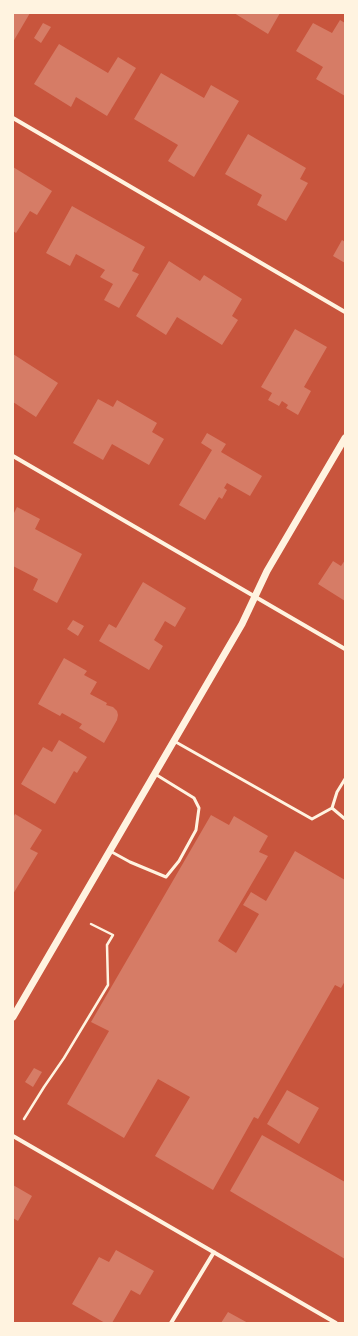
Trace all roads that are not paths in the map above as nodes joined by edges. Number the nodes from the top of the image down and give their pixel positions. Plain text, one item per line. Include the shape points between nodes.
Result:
1 (13, 118) edge
2 (345, 312) edge
3 (345, 438) edge
4 (13, 456) edge
5 (255, 598) junction
6 (345, 649) edge
7 (174, 741) junction
8 (155, 774) junction
9 (345, 779) edge
10 (332, 808) junction
11 (345, 819) edge
12 (110, 851) junction
13 (13, 1017) edge
14 (13, 1136) edge
15 (214, 1252) junction
16 (172, 1323) edge
17 (336, 1323) edge

1 - 2 street
3 - 5 street via 267,571
4 - 5 street
5 - 6 street
5 - 7 street
7 - 8 street
7 - 10 lane via 312,819
8 - 12 street
8 - 12 lane via 194,798 199,808 196,830 179,861 166,877
9 - 10 lane
10 - 11 lane
12 - 13 street
14 - 15 street
15 - 16 street
15 - 17 street

